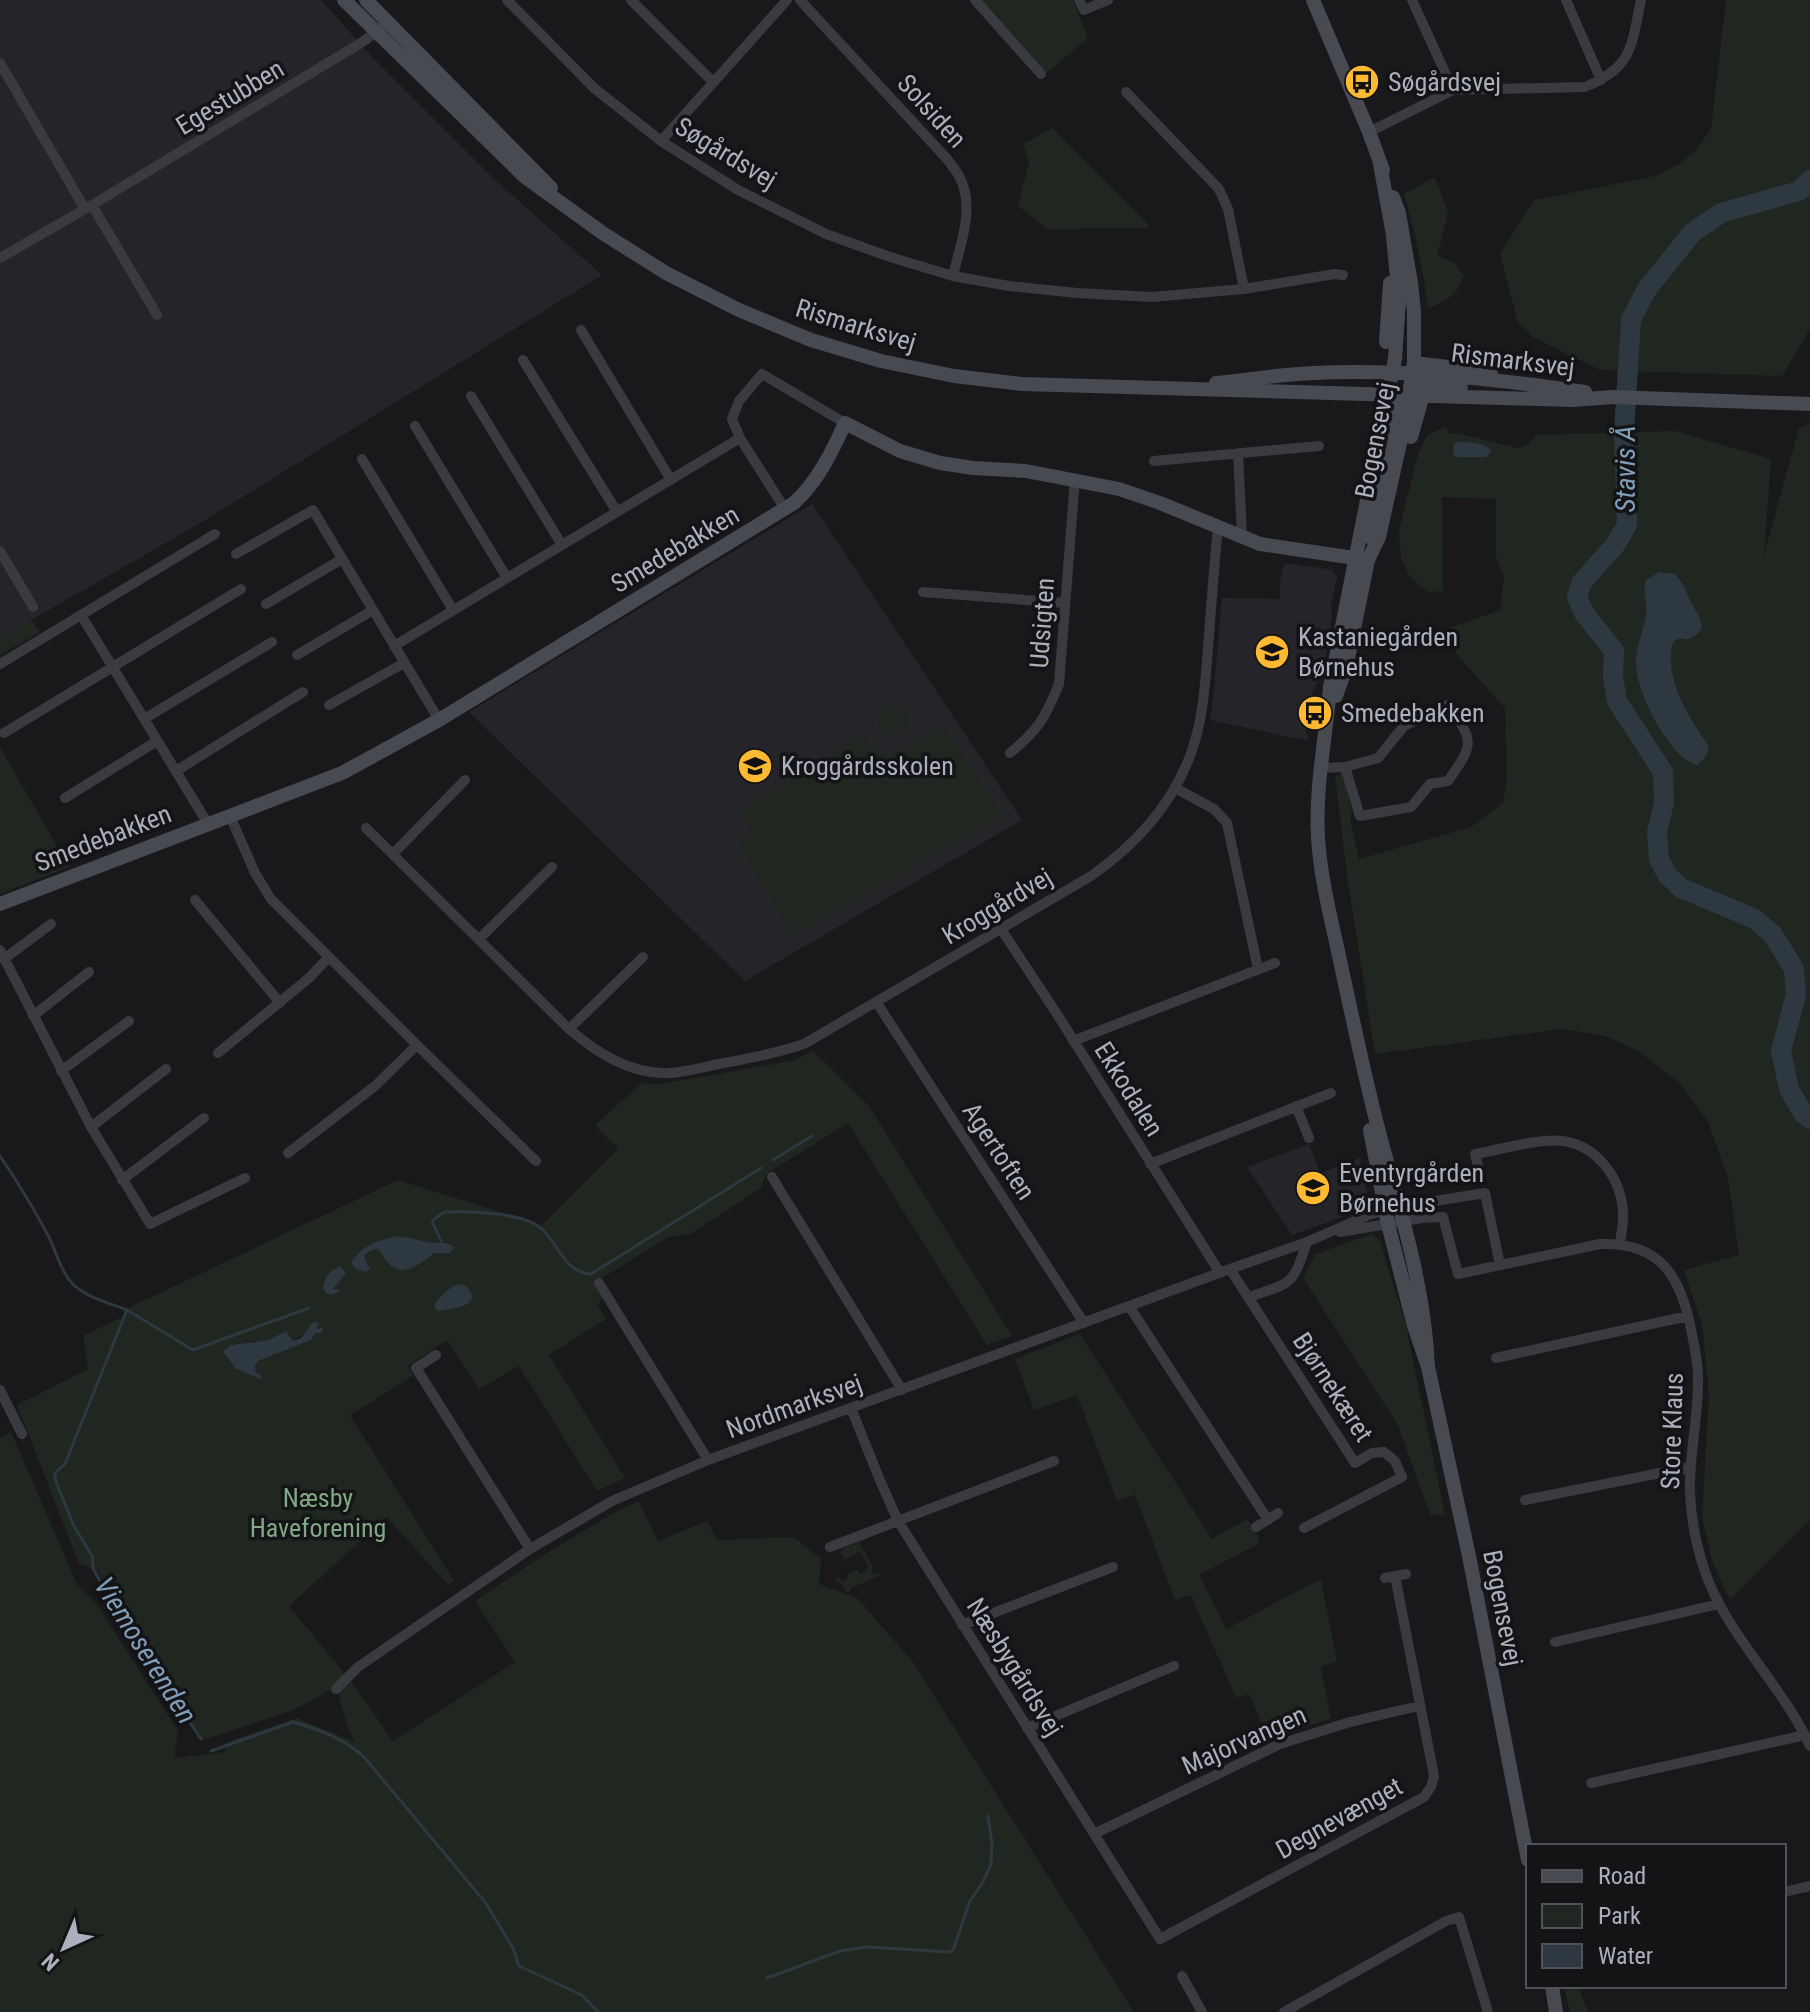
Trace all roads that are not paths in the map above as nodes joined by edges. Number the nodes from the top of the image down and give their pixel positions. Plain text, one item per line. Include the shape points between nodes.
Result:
1 (344, 0) edge
2 (366, 0) edge
3 (507, 0) edge
4 (631, 0) edge
5 (787, 0) edge
6 (800, 0) edge
7 (975, 0) edge
8 (1079, 0) edge
9 (1108, 0) edge
10 (1313, 0) edge
11 (1412, 0) edge
12 (1566, 0) edge
13 (1641, 0) edge
14 (388, 22) junction
15 (375, 32) junction
16 (0, 63) edge
17 (1041, 74) dead end
18 (1601, 80) junction
19 (713, 82) junction
20 (1453, 90) junction
21 (1126, 92) dead end
22 (1369, 132) junction
23 (661, 141) junction
24 (1380, 164) junction
25 (564, 204) junction
26 (88, 207) junction
27 (1393, 235) junction
28 (0, 258) edge
29 (1343, 275) dead end
30 (953, 276) junction
31 (1244, 289) junction
32 (157, 315) dead end
33 (581, 330) dead end
34 (523, 360) dead end
35 (1402, 383) junction
36 (1167, 388) junction
37 (1224, 391) junction
38 (471, 396) dead end
39 (1613, 397) junction
40 (1809, 404) edge
41 (1384, 417) junction
42 (845, 423) junction
43 (415, 426) dead end
44 (740, 438) junction
45 (1319, 446) dead end
46 (1238, 453) junction
47 (362, 459) dead end
48 (1154, 461) dead end
49 (1075, 479) junction
50 (671, 480) junction
51 (785, 509) junction
52 (617, 512) junction
53 (1218, 527) junction
54 (215, 534) dead end
55 (1242, 536) junction
56 (562, 545) junction
57 (0, 551) edge
58 (236, 554) dead end
59 (342, 559) junction
60 (1361, 559) junction
61 (507, 578) junction
62 (241, 589) dead end
63 (923, 592) dead end
64 (1065, 603) junction
65 (266, 604) dead end
66 (33, 607) dead end
67 (373, 610) junction
68 (453, 610) junction
69 (81, 615) junction
70 (272, 642) dead end
71 (394, 646) junction
72 (297, 655) dead end
73 (404, 663) junction
74 (0, 664) edge
75 (113, 667) junction
76 (303, 692) dead end
77 (329, 705) dead end
78 (144, 719) junction
79 (439, 720) junction
80 (4, 733) dead end
81 (157, 741) junction
82 (1010, 753) dead end
83 (1345, 767) junction
84 (1319, 768) junction
85 (176, 771) junction
86 (465, 780) dead end
87 (1175, 788) junction
88 (65, 798) dead end
89 (230, 816) junction
90 (208, 824) junction
91 (366, 828) dead end
92 (393, 854) junction
93 (552, 867) dead end
94 (195, 900) dead end
95 (0, 904) edge
96 (51, 924) dead end
97 (1001, 929) junction
98 (479, 939) junction
99 (2, 955) edge
100 (643, 957) dead end
101 (328, 958) junction
102 (1275, 963) dead end
103 (1258, 969) junction
104 (89, 972) dead end
105 (280, 1003) junction
106 (877, 1003) junction
107 (33, 1016) junction
108 (129, 1021) dead end
109 (569, 1029) junction
110 (1073, 1041) junction
111 (417, 1045) junction
112 (218, 1053) dead end
113 (166, 1069) dead end
114 (61, 1071) junction
115 (1331, 1093) dead end
116 (1296, 1106) junction
117 (204, 1118) dead end
118 (91, 1127) junction
119 (1309, 1138) dead end
120 (288, 1153) dead end
121 (536, 1161) dead end
122 (1150, 1164) junction
123 (1479, 1170) dead end
124 (772, 1177) dead end
125 (245, 1178) dead end
126 (122, 1180) junction
127 (1394, 1216) junction
128 (1307, 1242) junction
129 (1620, 1244) junction
130 (1500, 1265) junction
131 (1225, 1271) junction
132 (599, 1283) dead end
133 (1249, 1297) junction
134 (1129, 1306) junction
135 (1688, 1316) junction
136 (1084, 1323) junction
137 (436, 1355) dead end
138 (1496, 1358) dead end
139 (0, 1390) edge
140 (902, 1390) junction
141 (851, 1408) junction
142 (22, 1434) dead end
143 (708, 1460) junction
144 (1054, 1461) dead end
145 (1690, 1467) junction
146 (1525, 1500) dead end
147 (1278, 1513) dead end
148 (1268, 1520) junction
149 (898, 1521) junction
150 (1256, 1527) dead end
151 (1304, 1528) dead end
152 (830, 1547) dead end
153 (530, 1549) junction
154 (1113, 1567) dead end
155 (1395, 1576) dead end
156 (1719, 1604) junction
157 (962, 1625) junction
158 (1555, 1642) dead end
159 (1174, 1666) dead end
160 (336, 1689) dead end
161 (1419, 1706) junction
162 (1027, 1728) junction
163 (1805, 1735) junction
164 (1810, 1746) edge
165 (1591, 1783) dead end
166 (1094, 1834) junction
167 (1526, 1850) edge
168 (1810, 1886) edge
169 (1786, 1892) edge
170 (1160, 1939) joint
171 (1182, 1976) dead end
172 (1552, 1988) edge
173 (1202, 2012) edge
174 (1284, 2012) edge
175 (1488, 2012) edge
176 (1556, 2012) edge

1 - 15 main road, Rismarksvej
2 - 14 main road, Rismarksvej
3 - 23 street, Søgårdsvej via 594,88
4 - 19 street
5 - 19 street
6 - 30 street, Solsiden via 960,176 967,213
7 - 17 street
8 - 9 street via 1084,10
10 - 22 main road, Bogensevej
11 - 20 street
12 - 18 street
13 - 18 street via 1625,60
14 - 15 street, Egestubben
14 - 25 main road, Rismarksvej
15 - 25 main road, Rismarksvej via 525,177
15 - 26 street, Egestubben
16 - 26 street
18 - 20 street via 1585,87
19 - 23 street
20 - 22 street
21 - 31 street via 1219,189
22 - 24 main road, Bogensevej
23 - 30 street, Søgårdsvej via 738,190 826,234
24 - 27 main road, Bogensevej
24 - 35 main road, Bogensevej via 1399,213 1414,312
25 - 36 main road, Rismarksvej via 666,273 811,340 954,376 1022,384
26 - 28 street, Egestubben
26 - 32 street
27 - 35 main road
27 - 35 main road via 1408,312
29 - 31 street, Søgårdsvej
30 - 31 street, Søgårdsvej via 1107,295
33 - 50 street
34 - 52 street
35 - 36 main road, Rismarksvej via 1313,373
35 - 37 main road, Rismarksvej
35 - 39 main road, Rismarksvej via 1572,400
35 - 39 main road via 1466,368
35 - 41 main road, Bogensevej
35 - 60 main road
35 - 60 main road, Bogensevej via 1389,519
36 - 37 main road, Rismarksvej
37 - 41 main road via 1369,403
38 - 56 street
39 - 40 main road, Rismarksvej
41 - 60 main road, Bogensevej
42 - 44 street via 762,374 739,401 732,419
42 - 49 main road via 900,451 940,463
42 - 51 main road, Smedebakken via 818,477
43 - 61 street
44 - 50 street
44 - 51 street
45 - 46 street
46 - 48 street
46 - 55 street
47 - 68 street
49 - 53 main road via 1119,489
49 - 64 street, Udsigten
50 - 52 street
51 - 79 main road, Smedebakken
52 - 56 street
53 - 55 main road
53 - 87 street, Kroggårdvej via 1203,706
54 - 69 street
55 - 60 main road via 1273,548
56 - 61 street
57 - 66 street
58 - 59 street via 313,510
59 - 65 street
59 - 67 street
60 - 84 main road, Bogensevej via 1346,668 1327,721
61 - 68 street
62 - 75 street
63 - 64 street
64 - 82 street, Udsigten via 1059,684 1032,735
67 - 71 street
67 - 72 street
68 - 71 street
69 - 74 street
69 - 75 street
70 - 78 street
71 - 73 street
73 - 77 street
73 - 79 street
75 - 78 street
75 - 80 street
76 - 85 street
78 - 81 street
79 - 89 main road, Smedebakken via 342,773
81 - 85 street
81 - 88 street
83 - 83 street via 1378,758 1404,726 1447,705 1467,731 1467,754 1448,781 1430,784 1411,807 1360,816
83 - 84 street
84 - 127 main road, Bogensevej via 1322,875
85 - 90 street
86 - 92 street
87 - 97 street, Kroggårdvej via 1132,844 1112,861
87 - 103 street via 1214,809 1227,823
89 - 90 main road, Smedebakken
89 - 101 street via 271,899
90 - 95 main road, Smedebakken
91 - 92 street, Kroggårdvej
92 - 98 street, Kroggårdvej
93 - 98 street
94 - 105 street
96 - 99 street
97 - 106 street, Kroggårdvej
97 - 110 street, Ekkodalen
98 - 109 street, Kroggårdvej
99 - 107 street
100 - 109 street
101 - 105 street
101 - 111 street
102 - 103 street
103 - 110 street
104 - 107 street
105 - 112 street
106 - 109 street, Kroggårdvej via 804,1044 671,1073 619,1062
106 - 136 street, Agertoften
107 - 114 street
108 - 114 street
110 - 122 street, Ekkodalen
111 - 120 street via 375,1086
111 - 121 street
113 - 118 street
114 - 118 street
115 - 116 street
116 - 119 street
116 - 122 street
117 - 126 street
118 - 126 street
122 - 131 street, Ekkodalen
123 - 129 street via 1475,1154 1544,1141 1581,1147 1615,1179 1624,1215
124 - 140 street
125 - 126 street via 150,1224
127 - 128 street, Nordmarksvej via 1371,1214
127 - 130 street, Store Klaus via 1443,1217 1458,1274
127 - 130 street via 1485,1193
127 - 167 main road, Bogensevej via 1426,1331 1428,1367
128 - 131 street, Nordmarksvej
128 - 133 street via 1288,1283
129 - 130 street, Store Klaus
129 - 135 street, Store Klaus via 1641,1249 1668,1269
131 - 133 street, Bjørnekæret
131 - 134 street, Nordmarksvej
132 - 143 street
133 - 151 street, Bjørnekæret via 1355,1463 1384,1452 1402,1477
134 - 136 street, Nordmarksvej
134 - 148 street
135 - 138 street
135 - 145 street, Store Klaus via 1698,1378
136 - 140 street, Nordmarksvej
137 - 153 street via 416,1368
139 - 142 street
140 - 141 street, Nordmarksvej
141 - 143 street, Nordmarksvej
141 - 149 street, Næsbygårdsvej
143 - 153 street, Nordmarksvej via 612,1501
144 - 149 street
145 - 146 street
145 - 156 street, Store Klaus via 1693,1530
147 - 148 street
148 - 150 street
149 - 152 street
149 - 157 street, Næsbygårdsvej
153 - 160 street, Nordmarksvej via 358,1667
154 - 157 street
155 - 161 street, Degnevænget
156 - 158 street
156 - 163 street, Store Klaus
157 - 162 street, Næsbygårdsvej
159 - 162 street
161 - 166 street, Majorvangen via 1280,1744
161 - 170 street, Degnevænget via 1434,1776 1424,1797
162 - 166 street, Næsbygårdsvej
163 - 164 street, Store Klaus
163 - 165 street
166 - 170 street, Næsbygårdsvej
168 - 169 street
171 - 173 street
172 - 176 main road
174 - 175 street via 1459,1917

